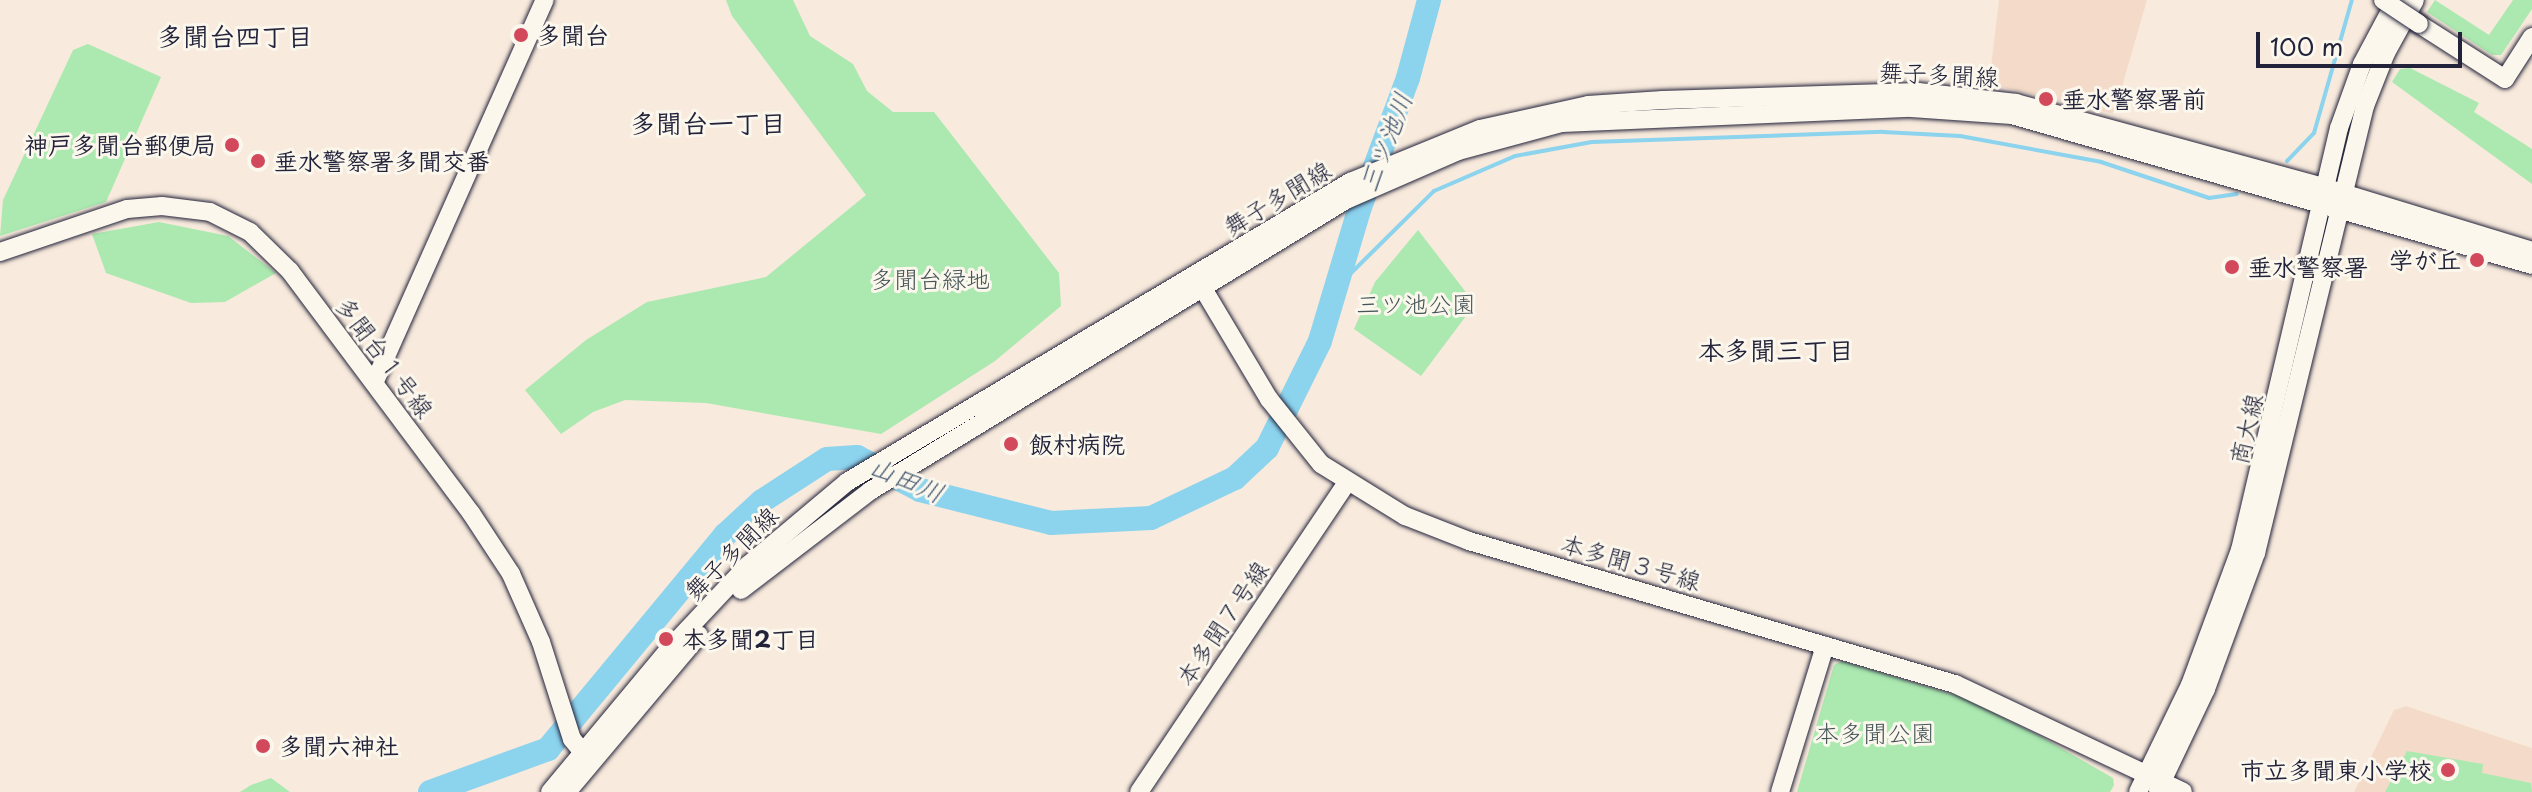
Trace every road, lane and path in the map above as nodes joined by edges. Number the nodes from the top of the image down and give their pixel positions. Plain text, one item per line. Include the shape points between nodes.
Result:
1 (545, 0) edge
2 (2383, 0) edge
3 (2396, 0) edge
4 (2415, 0) edge
5 (2532, 37) edge
6 (2369, 71) junction
7 (2321, 196) junction
8 (2340, 202) junction
9 (2532, 251) edge
10 (0, 252) edge
11 (2532, 265) edge
12 (1199, 282) junction
13 (375, 381) junction
14 (1347, 483) junction
15 (1825, 646) junction
16 (582, 752) junction
17 (2155, 782) edge
18 (550, 792) edge
19 (567, 792) edge
20 (1139, 792) edge
21 (1780, 792) edge
22 (2138, 792) edge
23 (2183, 792) edge

1 - 13 street
2 - 5 street, bridge via 2505,79
3 - 6 street
4 - 6 street
6 - 7 street, 商大線
6 - 8 street, 商大線
7 - 8 street, 舞子多聞線
7 - 12 street, 舞子多聞線 via 2036,106 1918,92 1588,105 1480,129 1348,191
7 - 17 street, 商大線 via 2240,550
8 - 9 street
8 - 11 street
8 - 17 street, 商大線 via 2256,553 2206,689
10 - 13 street, 多聞台１号線 via 127,209 162,206 210,212 250,232 290,271
12 - 14 street, 本多聞３号線 via 1269,399 1297,437
12 - 16 street, 舞子多聞線 via 870,491 757,573
12 - 16 street, 舞子多聞線 via 847,482 748,565
13 - 16 street, 多聞台１号線 via 511,574 541,642 558,703
14 - 15 street, 本多聞３号線 via 1405,516 1469,541 1666,594
14 - 20 street, 本多聞７号線
15 - 17 street, 本多聞３号線 via 1955,684
15 - 21 street
16 - 18 street, 舞子多聞線
16 - 19 street, 舞子多聞線
17 - 22 street, 商大線
17 - 23 street, 本多聞３号線

